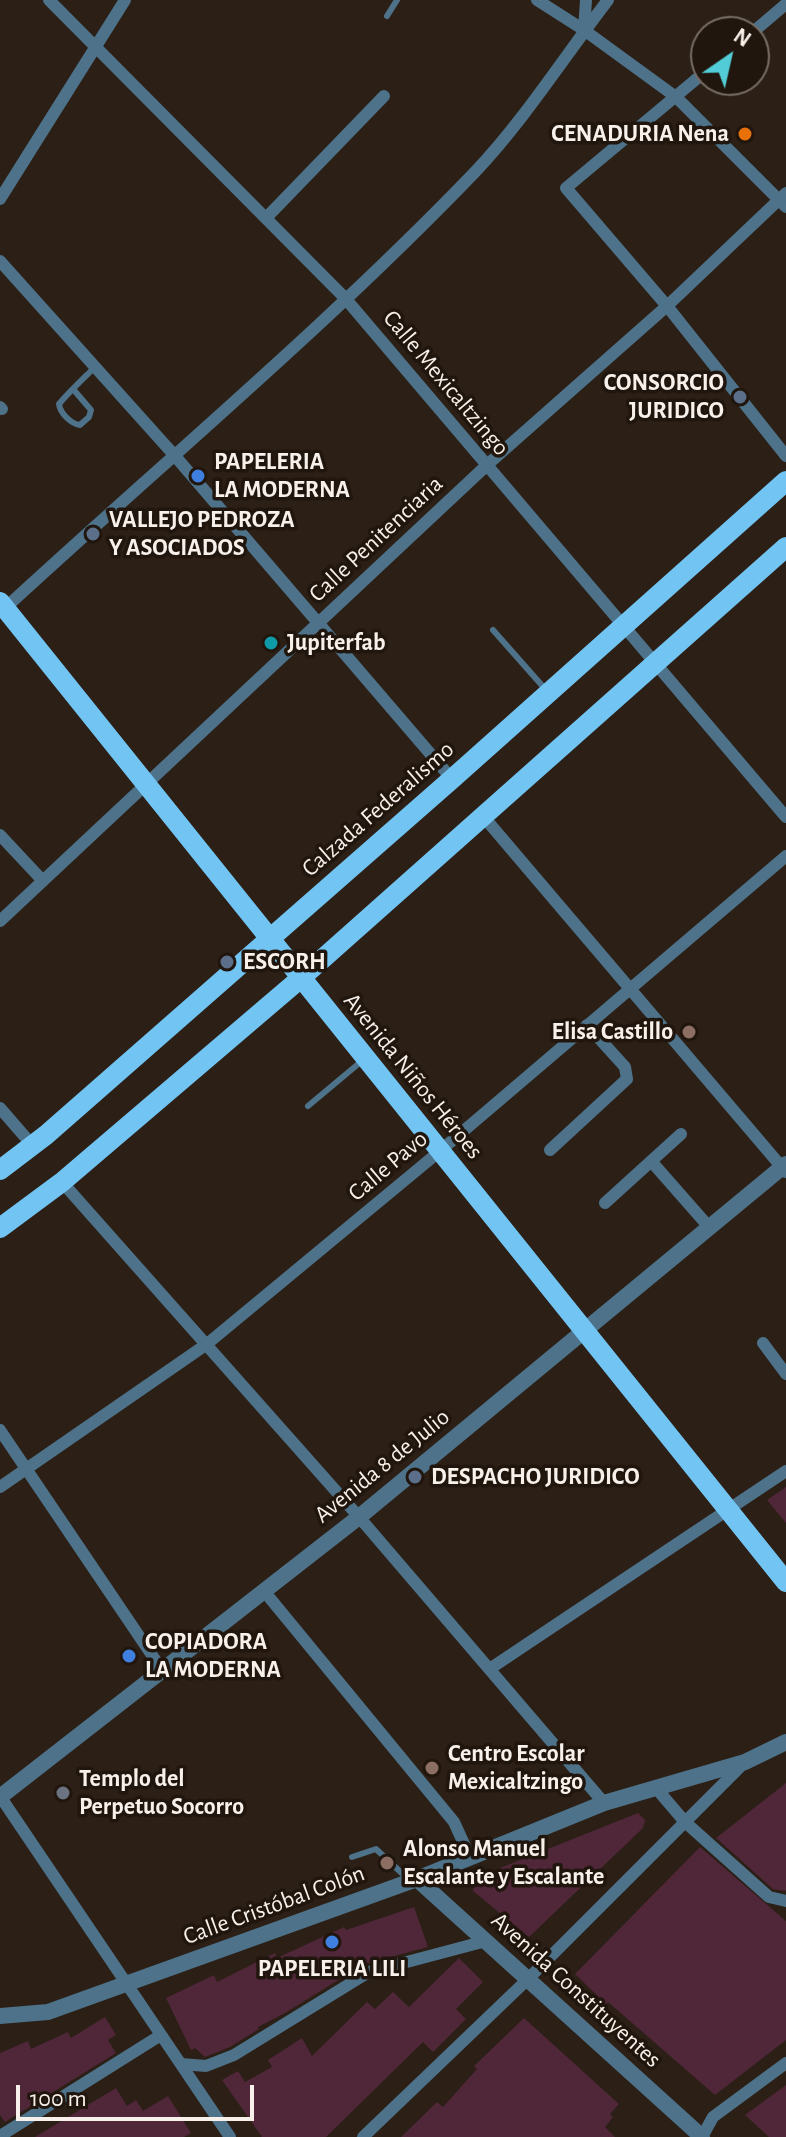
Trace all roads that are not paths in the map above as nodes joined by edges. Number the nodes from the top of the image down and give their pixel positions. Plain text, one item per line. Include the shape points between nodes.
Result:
1 (49, 0) edge
2 (125, 0) edge
3 (397, 0) edge
4 (537, 0) edge
5 (586, 0) edge
6 (608, 0) edge
7 (786, 4) edge
8 (387, 16) dead end
9 (770, 18) edge
10 (584, 30) junction
11 (97, 45) junction
12 (690, 85) edge
13 (384, 96) dead end
14 (676, 97) junction
15 (0, 199) edge
16 (784, 200) edge
17 (266, 218) junction
18 (0, 261) edge
19 (345, 298) junction
20 (667, 306) junction
21 (95, 367) junction
22 (73, 389) junction
23 (175, 456) junction
24 (786, 456) edge
25 (487, 465) junction
26 (786, 481) edge
27 (786, 547) edge
28 (2, 608) edge
29 (319, 624) junction
30 (623, 626) junction
31 (493, 630) dead end
32 (656, 663) junction
33 (549, 693) junction
34 (452, 779) junction
35 (147, 786) junction
36 (483, 816) junction
37 (786, 817) edge
38 (0, 835) edge
39 (786, 856) edge
40 (43, 881) junction
41 (0, 921) edge
42 (270, 938) junction
43 (301, 978) junction
44 (628, 988) junction
45 (587, 1025) junction
46 (365, 1057) junction
47 (308, 1106) dead end
48 (0, 1108) edge
49 (681, 1134) dead end
50 (33, 1146) junction
51 (550, 1150) dead end
52 (440, 1151) junction
53 (651, 1161) junction
54 (785, 1168) edge
55 (0, 1170) edge
56 (62, 1182) junction
57 (605, 1203) dead end
58 (709, 1227) junction
59 (0, 1228) edge
60 (584, 1331) junction
61 (763, 1343) dead end
62 (207, 1344) junction
63 (786, 1374) edge
64 (0, 1430) edge
65 (26, 1469) junction
66 (786, 1471) edge
67 (0, 1487) edge
68 (728, 1510) junction
69 (359, 1517) junction
70 (786, 1582) edge
71 (264, 1591) junction
72 (491, 1668) junction
73 (162, 1670) junction
74 (786, 1742) edge
75 (745, 1762) junction
76 (656, 1788) junction
77 (0, 1796) edge
78 (604, 1803) junction
79 (685, 1822) junction
80 (352, 1857) dead end
81 (470, 1857) junction
82 (414, 1880) junction
83 (786, 1901) edge
84 (486, 1941) junction
85 (528, 1979) junction
86 (127, 1984) junction
87 (0, 2016) edge
88 (161, 2035) junction
89 (786, 2063) edge
90 (181, 2064) junction
91 (0, 2136) edge
92 (230, 2137) edge
93 (363, 2137) edge
94 (702, 2137) edge

1 - 11 street, Calle Mexicaltzingo
2 - 11 street
3 - 8 lane
4 - 10 street
5 - 10 street
6 - 10 street
7 - 9 street
10 - 14 street
10 - 19 street via 475,171
11 - 15 street
11 - 17 street, Calle Mexicaltzingo
12 - 14 street
13 - 17 street
14 - 16 street
14 - 20 street via 566,188
16 - 20 street, Calle Penitenciaria
17 - 19 street, Calle Mexicaltzingo
18 - 21 street
19 - 23 street
19 - 25 street, Calle Mexicaltzingo
20 - 24 street
20 - 25 street, Calle Penitenciaria
21 - 22 lane
21 - 23 street
22 - 22 lane via 59,408 80,425 91,410
23 - 28 street
23 - 29 street
25 - 29 street, Calle Penitenciaria
25 - 30 street, Calle Mexicaltzingo
26 - 30 main road, Calzada Federalismo
27 - 32 main road
28 - 35 main road, Avenida Niños Héroes
29 - 34 street
29 - 35 street, Calle Penitenciaria
30 - 32 street, Calle Mexicaltzingo
30 - 33 main road, Calzada Federalismo
31 - 33 lane
32 - 36 main road
32 - 37 street, Calle Mexicaltzingo
33 - 34 main road, Calzada Federalismo
34 - 42 main road, Calzada Federalismo
35 - 40 street, Calle Penitenciaria
35 - 42 main road, Avenida Niños Héroes
36 - 43 main road
36 - 44 street
38 - 40 street
39 - 44 street, Calle Pavo
40 - 41 street, Calle Penitenciaria
42 - 43 main road, Avenida Niños Héroes
42 - 50 main road, Calzada Federalismo
43 - 46 main road, Avenida Niños Héroes
43 - 56 main road
44 - 45 street, Calle Pavo
44 - 54 street
45 - 51 street via 625,1067 627,1079
45 - 52 street, Calle Pavo
46 - 47 lane
46 - 52 main road, Avenida Niños Héroes
48 - 50 street
49 - 53 street
50 - 55 main road, Calzada Federalismo
52 - 60 main road, Avenida Niños Héroes
52 - 62 street, Calle Pavo
53 - 57 street
53 - 58 street
54 - 58 street, Avenida 8 de Julio
56 - 59 main road
56 - 62 street
58 - 60 street, Avenida 8 de Julio
60 - 68 main road, Avenida Niños Héroes
60 - 69 street, Avenida 8 de Julio
61 - 63 street
62 - 65 street, Calle Pavo
62 - 69 street
64 - 65 street
65 - 67 street, Calle Pavo
65 - 73 street
66 - 68 street
68 - 70 main road, Avenida Niños Héroes
68 - 72 street
69 - 71 street, Avenida 8 de Julio
69 - 72 street
71 - 73 street, Avenida 8 de Julio
71 - 81 street via 454,1822
72 - 78 street
73 - 77 street, Avenida 8 de Julio
74 - 75 street, Calle Cristóbal Colón
75 - 76 street, Calle Cristóbal Colón
75 - 79 street
76 - 78 street, Calle Cristóbal Colón
76 - 79 street
77 - 86 street
78 - 81 street, Calle Cristóbal Colón
79 - 83 street via 769,1897
79 - 85 street
80 - 82 lane via 376,1849
81 - 82 street, Calle Cristóbal Colón
82 - 84 street, Avenida Constituyentes
82 - 86 street, Calle Cristóbal Colón
84 - 85 street, Avenida Constituyentes
84 - 90 street via 369,1972 234,2055 206,2066
85 - 93 street
85 - 94 street, Avenida Constituyentes
86 - 87 street, Calle Cristóbal Colón via 48,2012
86 - 88 street
88 - 90 street
88 - 91 street
89 - 94 street via 713,2117
90 - 92 street

